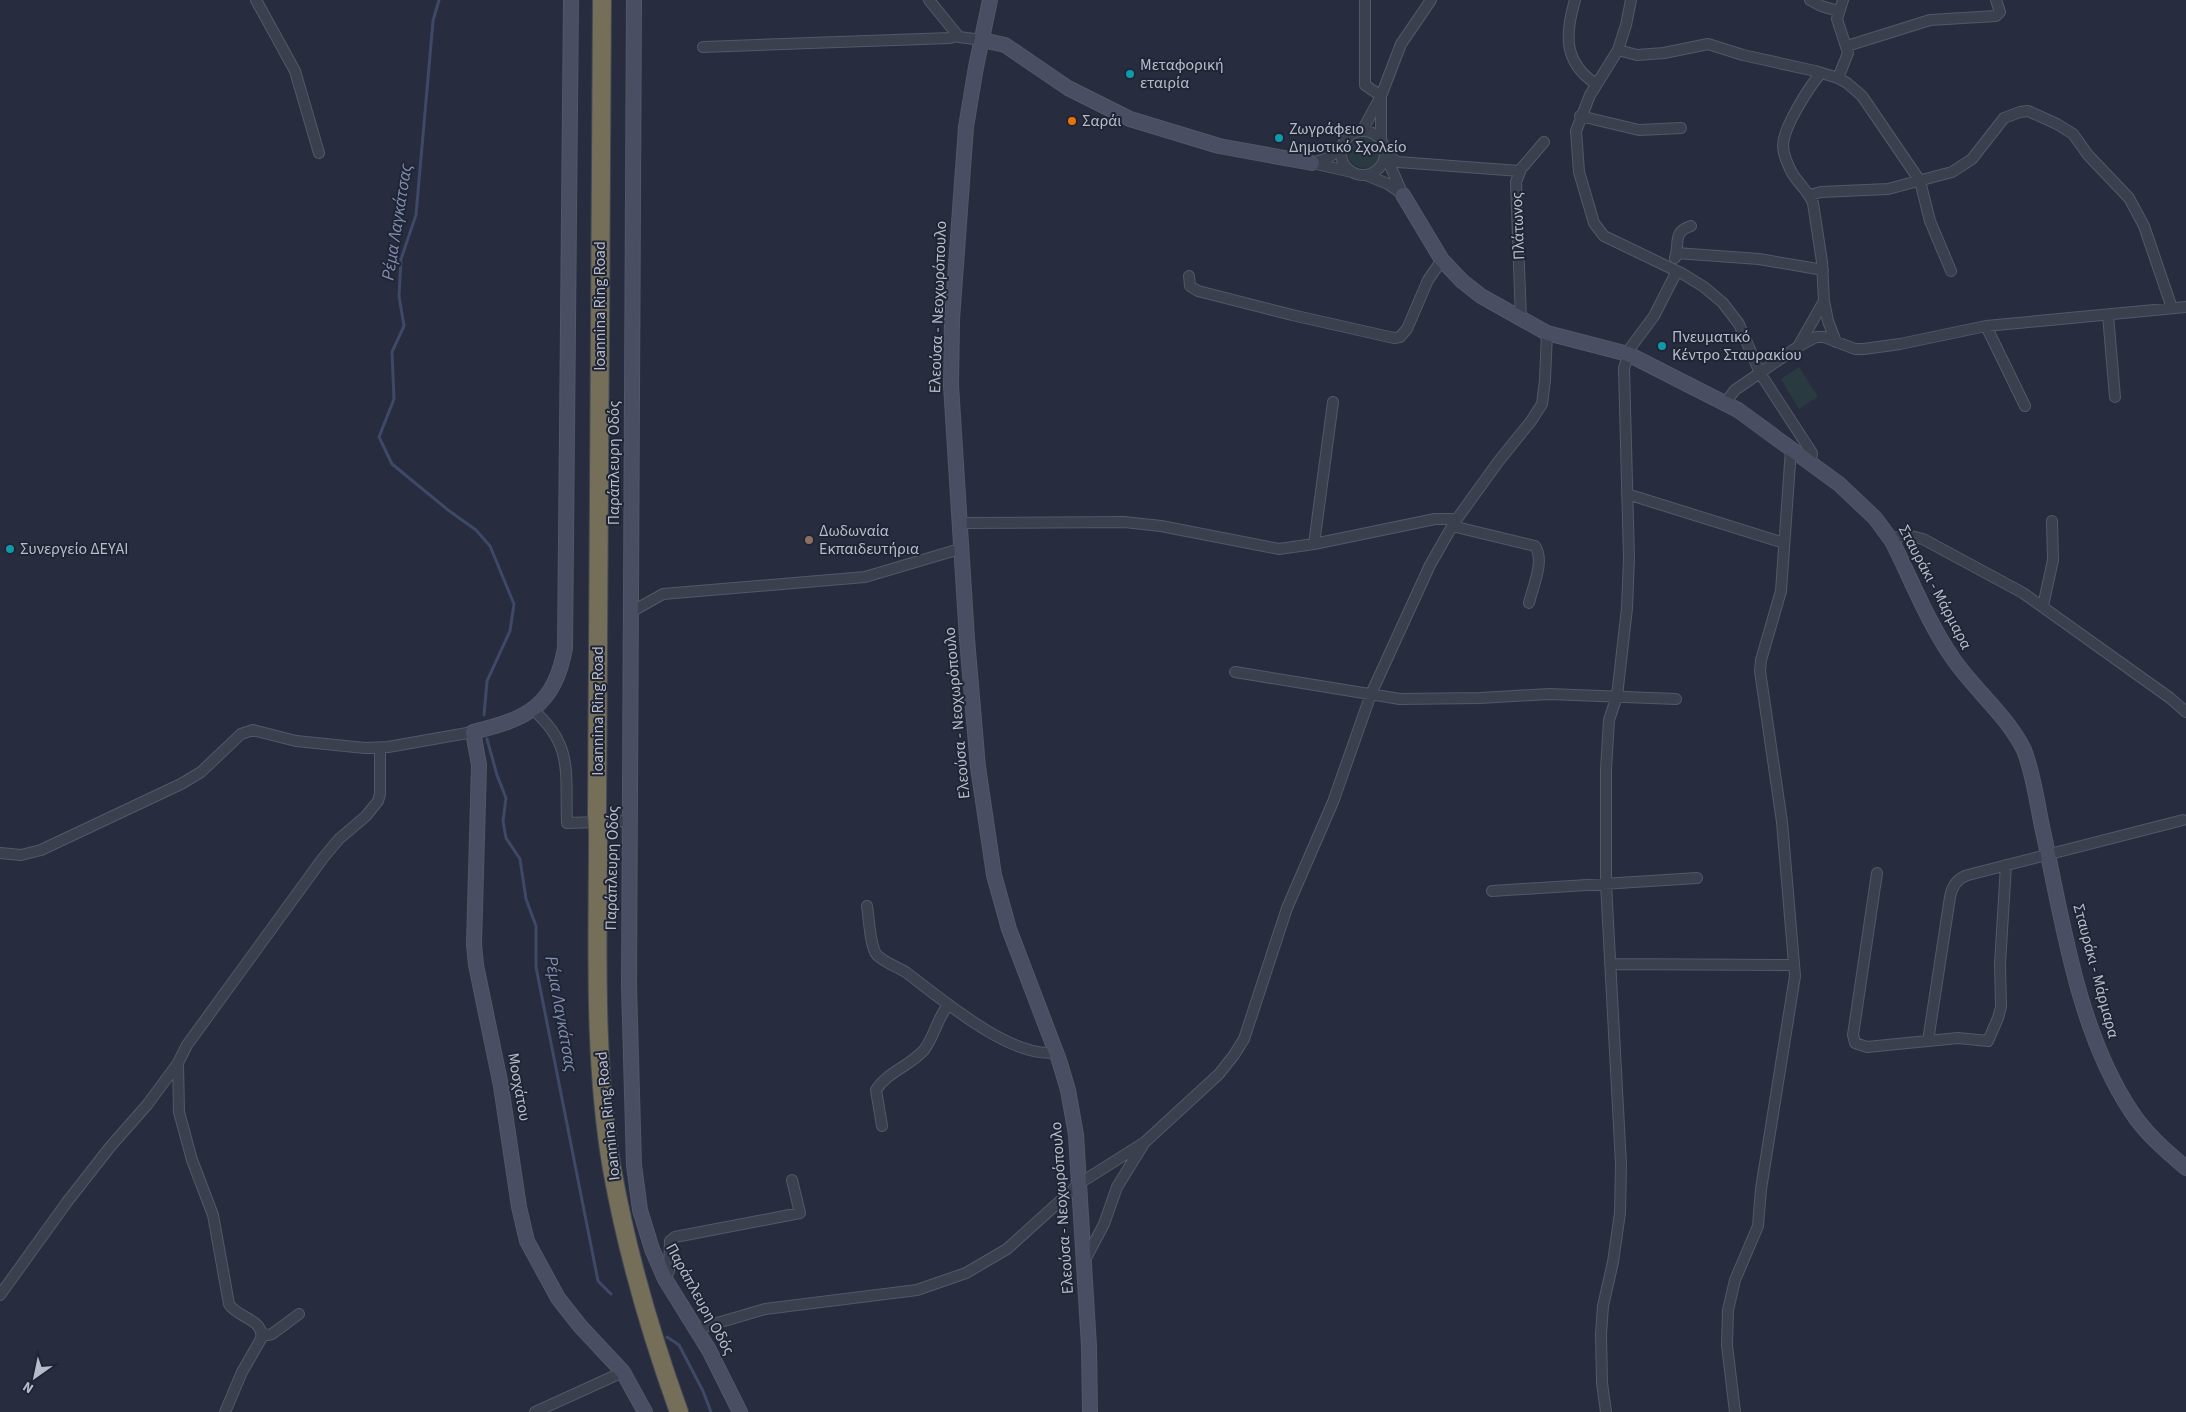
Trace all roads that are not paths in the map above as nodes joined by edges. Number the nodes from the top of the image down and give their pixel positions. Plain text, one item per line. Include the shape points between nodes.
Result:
1 (256, 0) edge
2 (571, 0) edge
3 (602, 0) edge
4 (634, 0) edge
5 (929, 0) edge
6 (990, 0) edge
7 (1365, 0) edge
8 (1431, 0) edge
9 (1575, 0) edge
10 (1631, 0) edge
11 (1810, 0) edge
12 (1843, 0) edge
13 (1996, 0) edge
14 (1838, 11) junction
15 (958, 36) junction
16 (982, 40) junction
17 (1847, 46) junction
18 (703, 47) dead end
19 (1618, 50) junction
20 (1821, 73) junction
21 (1838, 78) junction
22 (1596, 84) junction
23 (1381, 96) junction
24 (1580, 116) junction
25 (1681, 128) dead end
26 (1362, 131) junction
27 (1381, 140) junction
28 (1544, 142) dead end
29 (1341, 148) junction
30 (319, 153) dead end
31 (1385, 154) junction
32 (1312, 163) junction
33 (1352, 172) junction
34 (1520, 172) junction
35 (1366, 175) junction
36 (1920, 181) junction
37 (1403, 195) junction
38 (1810, 195) junction
39 (1690, 226) dead end
40 (1676, 253) junction
41 (1442, 260) junction
42 (1674, 269) junction
43 (1823, 270) junction
44 (1951, 271) dead end
45 (1189, 276) dead end
46 (1824, 301) junction
47 (2186, 307) edge
48 (2172, 308) junction
49 (2108, 315) junction
50 (1521, 320) junction
51 (1986, 326) junction
52 (1548, 333) junction
53 (1836, 342) junction
54 (1799, 346) junction
55 (1628, 354) junction
56 (1760, 373) junction
57 (2115, 397) dead end
58 (1333, 402) dead end
59 (1725, 403) junction
60 (2025, 406) dead end
61 (1791, 448) junction
62 (1810, 462) junction
63 (1627, 494) junction
64 (2052, 521) dead end
65 (961, 522) junction
66 (1454, 523) junction
67 (1890, 539) junction
68 (1784, 543) junction
69 (1314, 544) junction
70 (963, 548) junction
71 (1529, 603) dead end
72 (2043, 606) junction
73 (631, 612) junction
74 (1235, 672) dead end
75 (1371, 694) junction
76 (1617, 696) junction
77 (1676, 700) dead end
78 (533, 710) junction
79 (2186, 712) edge
80 (473, 732) junction
81 (380, 748) junction
82 (2183, 820) dead end
83 (630, 821) junction
84 (0, 853) edge
85 (2048, 853) junction
86 (2006, 864) junction
87 (1877, 874) dead end
88 (1697, 878) dead end
89 (1606, 884) junction
90 (1492, 891) dead end
91 (867, 906) dead end
92 (1610, 964) junction
93 (1794, 965) junction
94 (948, 1005) junction
95 (1928, 1041) junction
96 (1056, 1052) junction
97 (178, 1063) junction
98 (882, 1126) dead end
99 (1145, 1142) junction
100 (2186, 1168) edge
101 (792, 1180) dead end
102 (1080, 1183) junction
103 (1085, 1260) junction
104 (665, 1279) junction
105 (0, 1295) edge
106 (299, 1314) dead end
107 (697, 1329) junction
108 (262, 1333) junction
109 (622, 1372) junction
110 (225, 1412) edge
111 (535, 1412) edge
112 (645, 1412) edge
113 (679, 1412) edge
114 (740, 1412) edge
115 (1090, 1412) edge
116 (1606, 1412) edge
117 (1736, 1412) edge

1 - 30 street via 295,71
2 - 78 street via 566,635 558,678
3 - 113 highway, Ioannina Ring Road, bridge via 597,813 600,1044 612,1168 630,1260
4 - 73 street, Παράπλευρη Οδός
5 - 15 street
6 - 16 street, Ελεούσα - Νεοχωρόπουλο
7 - 23 street via 1365,85
8 - 23 street via 1401,44
9 - 22 street via 1568,25 1568,44 1581,71
10 - 19 street
11 - 14 street
12 - 14 street
13 - 17 street via 2000,12 1996,16 1930,20
14 - 17 street via 1837,19
15 - 16 street
15 - 18 street
16 - 32 street via 1005,45 1068,88 1130,118 1219,146
16 - 65 street, Ελεούσα - Νεοχωρόπουλο via 966,127 952,320 951,385
17 - 21 street via 1848,53
19 - 20 street via 1636,55 1708,44
19 - 22 street
20 - 21 street
20 - 38 street via 1804,95 1783,144 1792,172
21 - 36 street via 1862,96
22 - 24 street
23 - 26 street
23 - 27 street
24 - 25 street via 1639,130
24 - 42 street via 1575,136 1579,172 1597,228 1610,239
26 - 27 street
26 - 29 street via 1349,136
27 - 31 street
28 - 34 street, Πλάτωνος
29 - 32 street via 1328,158
29 - 33 street via 1343,162
31 - 34 street via 1398,162
31 - 35 street via 1379,168
31 - 37 street
32 - 33 street
33 - 35 street
34 - 50 street, Πλάτωνος via 1516,191
35 - 37 street via 1388,184
36 - 38 street via 1884,190
36 - 44 street via 1930,222
36 - 48 street via 1952,172 1966,164 1998,123 2011,114 2028,111 2057,124 2073,134 2133,203
37 - 41 street, Σταυράκι - Μάρμαρα
38 - 43 street
39 - 40 street via 1679,233
40 - 42 street
40 - 43 street via 1758,259
41 - 45 street via 1428,280 1407,329 1400,337 1394,338 1193,289
41 - 50 street, Σταυράκι - Μάρμαρα via 1470,288
42 - 55 street via 1654,316
42 - 56 street via 1704,287 1732,314
43 - 46 street
46 - 53 street
46 - 54 street
47 - 48 street
48 - 49 street
49 - 51 street
49 - 57 street
50 - 52 street, Σταυράκι - Μάρμαρα
51 - 53 street via 1864,349
51 - 60 street
52 - 55 street, Σταυράκι - Μάρμαρα
52 - 66 street via 1539,409
53 - 54 street via 1816,337
54 - 56 street
55 - 59 street, Σταυράκι - Μάρμαρα
55 - 63 street via 1624,368
56 - 59 street via 1735,390
56 - 62 street via 1812,453
58 - 69 street
59 - 61 street, Σταυράκι - Μάρμαρα
61 - 62 street, Σταυράκι - Μάρμαρα
61 - 68 street
62 - 67 street, Σταυράκι - Μάρμαρα via 1865,508
63 - 68 street
63 - 76 street via 1627,608
64 - 72 street via 2053,560
65 - 69 street via 1124,522 1279,549
65 - 70 street, Ελεούσα - Νεοχωρόπουλο
66 - 69 street via 1445,518
66 - 71 street via 1535,546 1539,561
66 - 75 street via 1430,565
67 - 72 street via 1907,535 1923,539
67 - 85 street, Σταυράκι - Μάρμαρα via 1942,642 2024,750
68 - 93 street via 1780,600 1762,654 1760,671 1779,797
70 - 73 street via 865,577 663,594
70 - 96 street, Ελεούσα - Νεοχωρόπουλο via 974,731 989,852 1009,929
72 - 79 street
73 - 83 street, Παράπλευρη Οδός
74 - 75 street
75 - 76 street via 1413,699 1548,694
75 - 99 street via 1333,802 1287,908 1244,1039 1219,1074
76 - 77 street
76 - 89 street via 1609,720 1606,769
78 - 80 street
78 - 83 street via 554,730 563,751 567,823
80 - 81 street
80 - 109 street, Μοσχάτου via 479,765 474,951 504,1101 521,1218 527,1241 555,1294
81 - 84 street via 306,742 260,730 249,731 236,738 201,772 181,784 41,850 21,855
81 - 97 street via 380,794 375,806 339,839 318,864 187,1045
82 - 85 street
83 - 104 street, Παράπλευρη Οδός via 628,986 634,1165 644,1224
85 - 86 street
85 - 100 street, Σταυράκι - Μάρμαρα via 2090,1030 2131,1111 2145,1130
86 - 95 street via 1964,876 1953,888
86 - 95 street via 2001,1006 1990,1039
87 - 95 street via 1854,1040 1858,1045 1867,1047
88 - 89 street
89 - 90 street
89 - 92 street
91 - 94 street via 876,954
92 - 93 street
92 - 116 street via 1621,1164 1620,1213 1601,1334
93 - 117 street via 1795,980 1761,1189 1760,1219 1735,1280 1728,1310 1727,1345
94 - 96 street via 970,1021 1028,1050 1042,1054
94 - 98 street via 923,1051 884,1080 876,1090
96 - 102 street, Ελεούσα - Νεοχωρόπουλο via 1068,1090
97 - 105 street via 147,1106 110,1146 67,1202
97 - 108 street via 181,1122 214,1215 229,1304 233,1310 258,1325
99 - 102 street
99 - 103 street via 1117,1187 1104,1224
101 - 104 street via 800,1213 675,1237 670,1241 669,1272
102 - 103 street, Ελεούσα - Νεοχωρόπουλο
102 - 107 street via 1007,1249 966,1273 916,1290 765,1309
103 - 115 street, Ελεούσα - Νεοχωρόπουλο
104 - 107 street, Παράπλευρη Οδός
106 - 108 street via 272,1334
107 - 114 street, Παράπλευρη Οδός
108 - 110 street
109 - 111 street
109 - 112 street, Μοσχάτου

